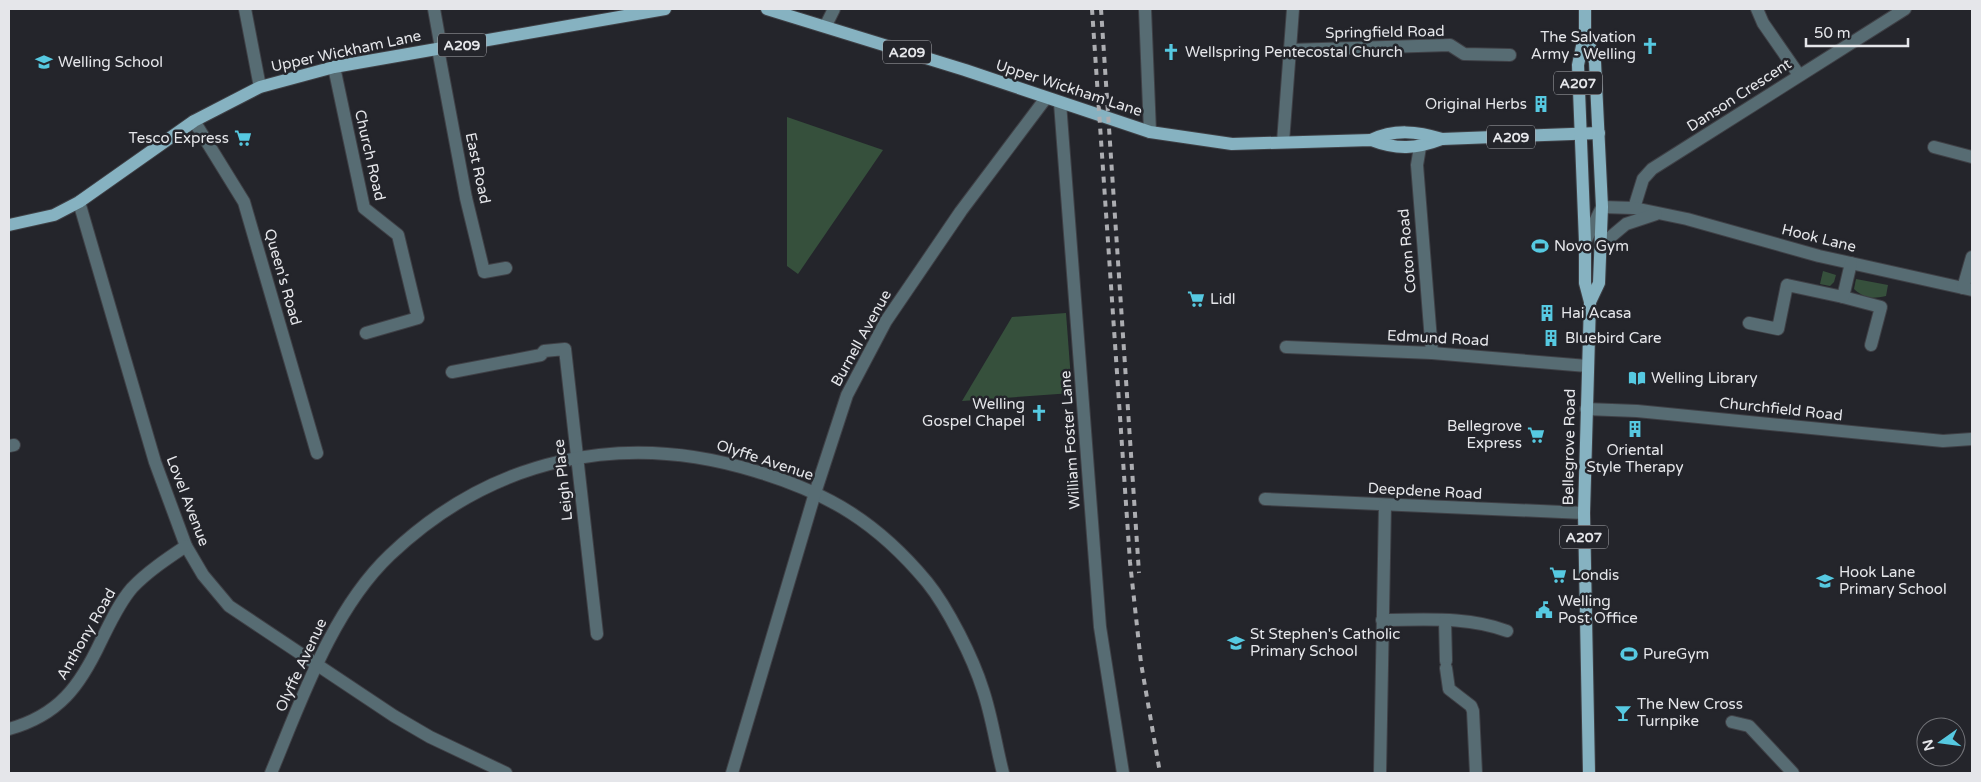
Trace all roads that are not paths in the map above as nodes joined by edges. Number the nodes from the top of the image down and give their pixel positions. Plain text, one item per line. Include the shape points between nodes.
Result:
1 (245, 9) edge
2 (434, 9) edge
3 (665, 9) edge
4 (767, 9) edge
5 (834, 9) edge
6 (1145, 9) edge
7 (1292, 9) edge
8 (1586, 9) edge
9 (1757, 9) edge
10 (1905, 9) edge
11 (603, 14) edge
12 (826, 26) junction
13 (1585, 32) junction
14 (440, 48) junction
15 (1289, 50) junction
16 (1510, 55) dead end
17 (334, 67) junction
18 (1799, 75) junction
19 (260, 86) junction
20 (1046, 98) junction
21 (1060, 103) junction
22 (194, 121) junction
23 (1150, 132) junction
24 (1599, 133) junction
25 (1581, 134) junction
26 (1442, 139) junction
27 (1370, 140) junction
28 (1283, 142) junction
29 (1420, 147) junction
30 (1934, 147) dead end
31 (1972, 157) edge
32 (79, 202) junction
33 (1602, 207) junction
34 (1634, 208) junction
35 (1659, 213) junction
36 (9, 225) edge
37 (1585, 242) junction
38 (1601, 245) junction
39 (1972, 257) edge
40 (1851, 263) junction
41 (506, 268) dead end
42 (1968, 289) edge
43 (1843, 297) junction
44 (1590, 302) junction
45 (1749, 323) dead end
46 (366, 333) dead end
47 (1871, 345) dead end
48 (1286, 347) dead end
49 (1432, 353) junction
50 (1587, 366) junction
51 (452, 372) dead end
52 (1586, 409) junction
53 (1972, 439) edge
54 (317, 453) dead end
55 (577, 458) junction
56 (815, 493) junction
57 (1265, 500) dead end
58 (1384, 505) junction
59 (1584, 513) junction
60 (186, 546) junction
61 (1382, 620) junction
62 (1445, 620) junction
63 (1507, 631) dead end
64 (597, 634) dead end
65 (317, 664) junction
66 (1732, 722) dead end
67 (9, 729) edge
68 (271, 773) edge
69 (506, 773) edge
70 (732, 773) edge
71 (1004, 773) edge
72 (1123, 773) edge
73 (1380, 773) edge
74 (1476, 773) edge
75 (1589, 773) edge
76 (1793, 773) edge

1 - 19 street
2 - 14 street
3 - 11 main road, Upper Wickham Lane / A209
4 - 12 main road, Upper Wickham Lane / A209
5 - 12 street
6 - 23 street
7 - 15 street
8 - 13 main road, A207
9 - 18 street
10 - 18 street, Danson Crescent
11 - 14 main road, Upper Wickham Lane / A209
12 - 20 main road, Upper Wickham Lane / A209
13 - 24 main road, A207 via 1595,62
13 - 25 main road, A207 via 1578,65
14 - 17 main road, Upper Wickham Lane / A209
14 - 41 street, East Road via 466,198 484,272
15 - 16 street, Springfield Road via 1450,45 1464,54
15 - 28 street
17 - 19 main road, Upper Wickham Lane / A209
17 - 46 street, Church Road via 364,208 398,235 418,318
18 - 34 street, Danson Crescent via 1652,169 1643,179
19 - 22 main road, Upper Wickham Lane / A209
20 - 21 main road, Upper Wickham Lane / A209
20 - 56 street, Burnell Avenue via 961,211 886,321 847,396
21 - 23 main road, Upper Wickham Lane / A209
21 - 72 street, William Foster Lane via 1100,627
22 - 32 main road, Upper Wickham Lane / A209
22 - 54 street, Queen's Road via 244,202
23 - 28 main road, Upper Wickham Lane / A209 via 1232,144
24 - 25 main road, Upper Wickham Lane / A209
24 - 33 main road, A207
25 - 26 main road, Upper Wickham Lane / A209
25 - 37 main road, A207
26 - 27 main road, Upper Wickham Lane / A209 via 1421,132 1387,132
26 - 29 main road, Upper Wickham Lane / A209
27 - 28 main road, Upper Wickham Lane / A209
27 - 29 main road, Upper Wickham Lane / A209 via 1389,147
29 - 49 street, Coton Road via 1417,165
30 - 31 street
32 - 36 main road, Upper Wickham Lane / A209 via 54,215
32 - 60 street, Lovel Avenue via 156,462
33 - 34 street, Hook Lane
33 - 37 street
33 - 38 main road, A207
34 - 35 street, Hook Lane
35 - 38 street via 1626,224
35 - 40 street, Hook Lane
37 - 44 main road, Bellegrove Road / A207 via 1585,283
38 - 44 main road, A207 via 1600,283
39 - 42 street
40 - 42 street, Hook Lane
40 - 43 street
43 - 45 street via 1787,285 1778,329
43 - 47 street via 1881,307
44 - 50 main road, Bellegrove Road / A207
48 - 49 street, Edmund Road
49 - 50 street, Edmund Road
50 - 52 main road, Bellegrove Road / A207
51 - 55 street, Leigh Place via 541,355 544,350 565,349
52 - 53 street, Churchfield Road via 1637,411 1943,441
52 - 59 main road, Bellegrove Road / A207
55 - 56 street, Olyffe Avenue via 631,452 681,454 719,460
55 - 64 street, Leigh Place
55 - 65 street, Olyffe Avenue via 512,475 448,508 415,533 367,582 343,616
56 - 70 street, Burnell Avenue
56 - 71 street, Olyffe Avenue via 869,523 929,584 958,633 983,690
57 - 58 street, Deepdene Road
58 - 59 street, Deepdene Road
58 - 61 street
59 - 75 main road, Bellegrove Road / A207
60 - 65 street, Lovel Avenue via 203,575 229,606
60 - 67 street, Anthony Road via 132,588 77,685 64,700 44,715
61 - 62 street
61 - 73 street
62 - 63 street via 1487,623
62 - 74 street via 1449,688 1473,711
65 - 68 street, Olyffe Avenue
65 - 69 street, Lovel Avenue via 415,728
66 - 76 street via 1749,726

